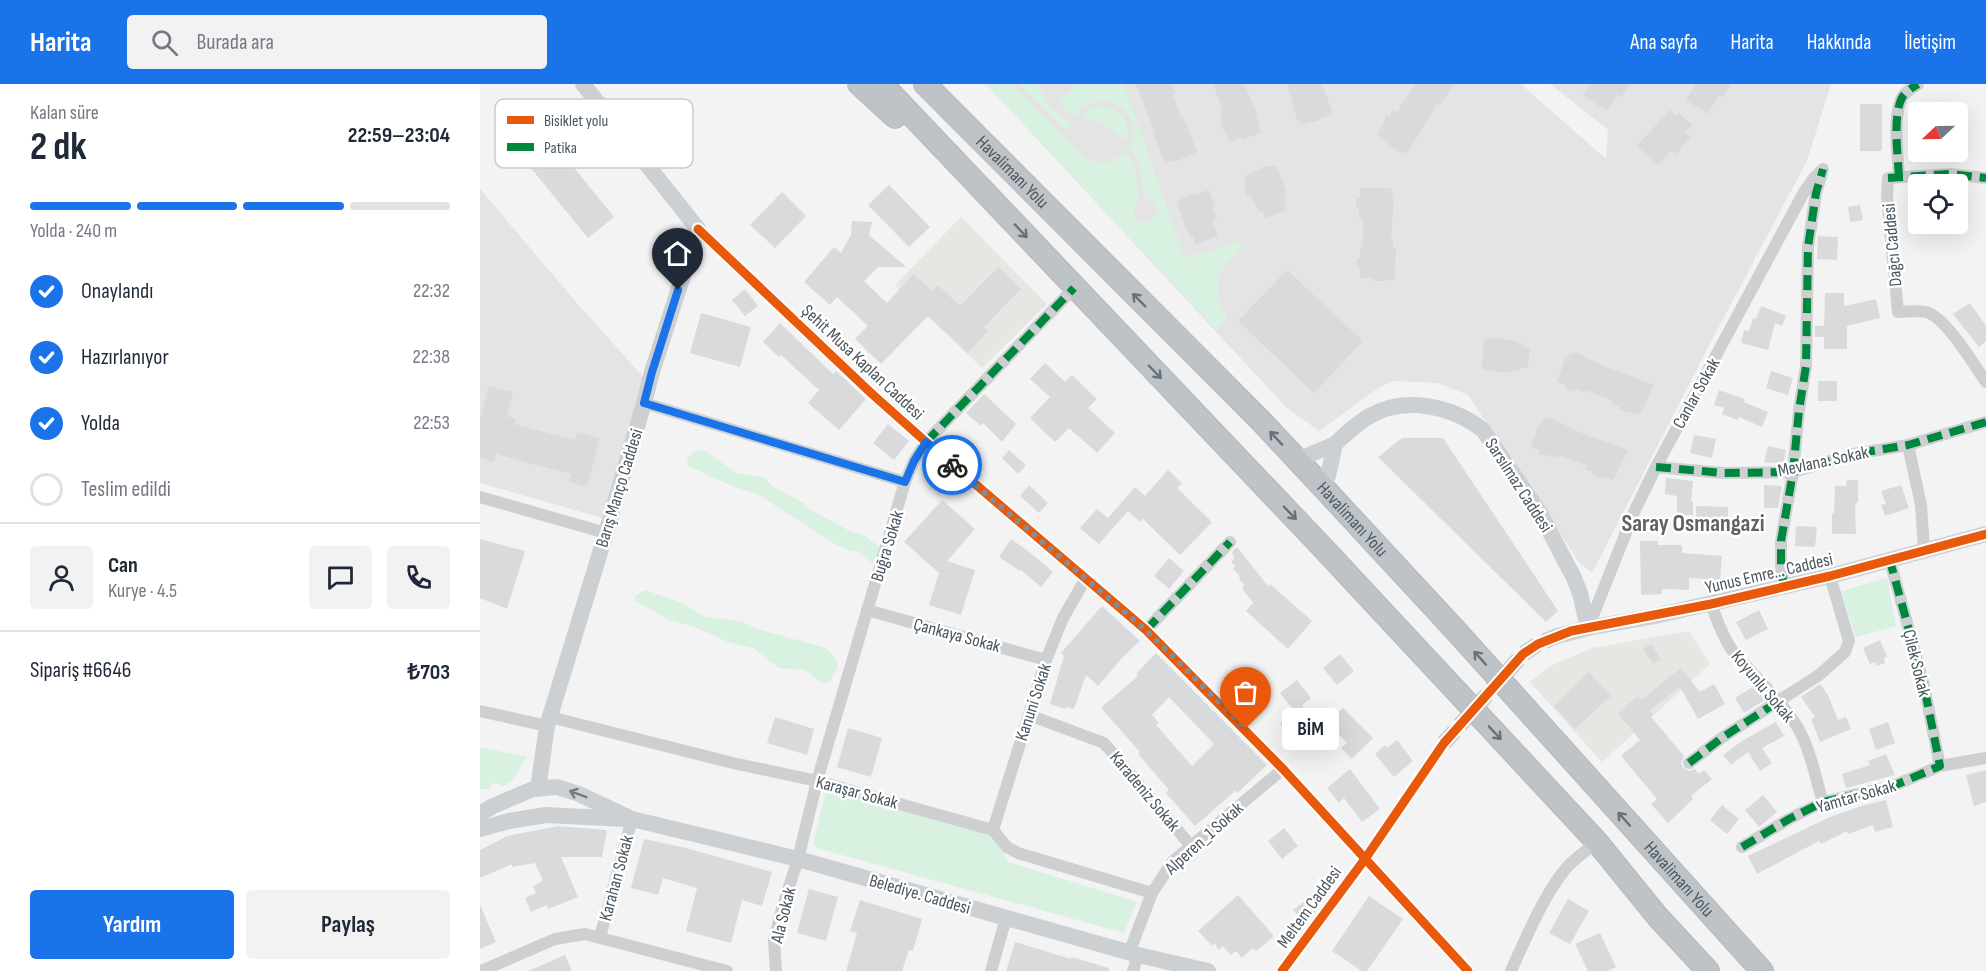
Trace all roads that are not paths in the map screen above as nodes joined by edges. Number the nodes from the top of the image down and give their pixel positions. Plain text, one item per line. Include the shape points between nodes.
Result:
1 (583, 84) edge
2 (859, 84) edge
3 (882, 84) edge
4 (925, 84) edge
5 (945, 84) edge
6 (1918, 84) edge
7 (595, 99) edge
8 (650, 168) edge
9 (1893, 177) junction
10 (1986, 178) edge
11 (1021, 182) junction
12 (981, 189) junction
13 (698, 229) junction
14 (1074, 288) junction
15 (1981, 364) edge
16 (1986, 381) edge
17 (644, 403) junction
18 (1986, 422) edge
19 (926, 442) junction
20 (1335, 444) junction
21 (1908, 445) junction
22 (1297, 460) junction
23 (1656, 467) junction
24 (1793, 472) junction
25 (905, 482) junction
26 (1320, 484) junction
27 (480, 497) edge
28 (606, 533) junction
29 (1986, 534) edge
30 (1230, 542) dead end
31 (1924, 549) junction
32 (1890, 561) junction
33 (1830, 576) junction
34 (1086, 578) junction
35 (1784, 587) junction
36 (1712, 604) junction
37 (867, 610) junction
38 (1588, 628) junction
39 (1146, 630) junction
40 (1557, 636) tunnel mouth
41 (1046, 660) junction
42 (1779, 701) junction
43 (480, 711) edge
44 (1029, 715) junction
45 (548, 722) junction
46 (1443, 743) tunnel mouth
47 (1986, 758) edge
48 (1689, 764) dead end
49 (1940, 766) junction
50 (1283, 769) junction
51 (817, 781) junction
52 (538, 789) junction
53 (1823, 802) junction
54 (480, 814) edge
55 (632, 819) junction
56 (480, 829) edge
57 (993, 830) junction
58 (1597, 842) junction
59 (1191, 846) junction
60 (1742, 847) dead end
61 (798, 859) junction
62 (1365, 859) junction
63 (1152, 893) junction
64 (1006, 918) junction
65 (600, 937) junction
66 (1133, 960) edge
67 (497, 968) edge
68 (481, 971) edge
69 (727, 971) edge
70 (776, 971) edge
71 (991, 971) edge
72 (1208, 971) edge
73 (1282, 971) edge
74 (1468, 971) edge
75 (1511, 971) edge
76 (1708, 971) edge
77 (1762, 971) edge

1 - 7 street
2 - 12 highway
3 - 12 highway, Havalimanı Yolu
4 - 11 highway, Havalimanı Yolu
5 - 11 highway
6 - 9 street, Dağcı Caddesi via 1899,104
8 - 13 street
9 - 10 street via 1950,174
9 - 15 street, Dağcı Caddesi via 1888,205 1898,312 1927,312
22 -> 11 highway, Havalimanı Yolu
12 -> 14 highway, Havalimanı Yolu
13 - 17 street, Barış Manço Caddesi
13 - 19 street, Şehit Musa Kaplan Caddesi
14 - 19 street, Buğra Sokak
14 -> 58 highway, Havalimanı Yolu
15 - 16 street
17 - 25 street
17 - 28 street, Barış Manço Caddesi
18 - 21 street, Mevlana. Sokak
19 - 25 street, Buğra Sokak
19 - 34 street, Şehit Musa Kaplan Caddesi
20 - 22 street, Sarsılmaz Caddesi
20 - 26 street via 1328,476
20 - 38 street, Sarsılmaz Caddesi via 1366,417 1393,406 1435,408 1471,421 1483,430 1540,513 1577,585
21 - 24 street, Mevlana. Sokak via 1854,454
21 - 31 street via 1921,505
22 - 26 highway, Havalimanı Yolu
23 - 24 street, Mevlana. Sokak via 1723,473
23 - 24 street, Canlar Sokak via 1804,192 1823,169 1808,247 1806,366
23 - 38 street, Canlar Sokak
24 - 35 street via 1781,541
25 - 37 street, Buğra Sokak
77 -> 26 highway, Havalimanı Yolu
27 - 28 street
28 - 45 street, Barış Manço Caddesi
29 - 31 street, Yunus Emre... Caddesi
30 - 39 street
31 - 32 street, Yunus Emre... Caddesi
32 - 33 street, Yunus Emre... Caddesi
32 - 49 street, Çilek Sokak via 1923,681
33 - 35 street, Yunus Emre... Caddesi
33 - 42 street via 1848,646 1819,675
34 - 39 street, Şehit Musa Kaplan Caddesi
34 - 41 street, Kanuni Sokak via 1066,610
35 - 36 street, Yunus Emre... Caddesi
36 - 38 street, Yunus Emre... Caddesi
36 - 42 street, Koyunlu Sokak via 1719,628 1732,650
37 - 41 street, Çankaya Sokak
37 - 51 street, Buğra Sokak
38 - 40 street, Yunus Emre... Caddesi
39 - 50 street, Şehit Musa Kaplan Caddesi
41 - 44 street, Kanuni Sokak
42 - 48 street via 1722,737
42 - 53 street, Koyunlu Sokak via 1808,749
43 - 45 street, Karaşar Sokak
44 - 57 street, Kanuni Sokak
44 - 59 street, Karadeniz Sokak via 1104,743
45 - 51 street, Karaşar Sokak
45 - 52 street, Barış Manço Caddesi
46 - 62 street, Meltem Caddesi
47 - 49 street, Yamtar Sokak
49 - 53 street, Yamtar Sokak via 1893,786
50 - 59 street, Alperen_1 Sokak
50 - 62 street, Şehit Musa Kaplan Caddesi
51 - 57 street, Karaşar Sokak
51 - 61 street, Buğra Sokak
52 - 54 street
55 -> 52 street via 579,794 557,788
53 - 60 street, Yamtar Sokak
55 - 56 street via 546,815
55 - 61 street, Belediye. Caddesi
55 - 65 street, Karahan Sokak
57 - 63 street, Karaşar Sokak via 1007,847 1018,853
58 - 75 street via 1557,881
58 - 76 highway, Havalimanı Yolu
59 - 63 street, Alperen_1 Sokak via 1173,861
61 - 64 street, Belediye. Caddesi
61 - 70 street, Ala Sokak via 774,941
62 - 73 street, Meltem Caddesi
62 - 74 street, Şehit Musa Kaplan Caddesi
63 - 66 street, Alperen_1 Sokak
64 - 66 street, Belediye. Caddesi
64 - 71 street
65 - 67 street via 585,934 555,939
65 - 69 street
66 - 72 street, Belediye. Caddesi
67 - 68 street

